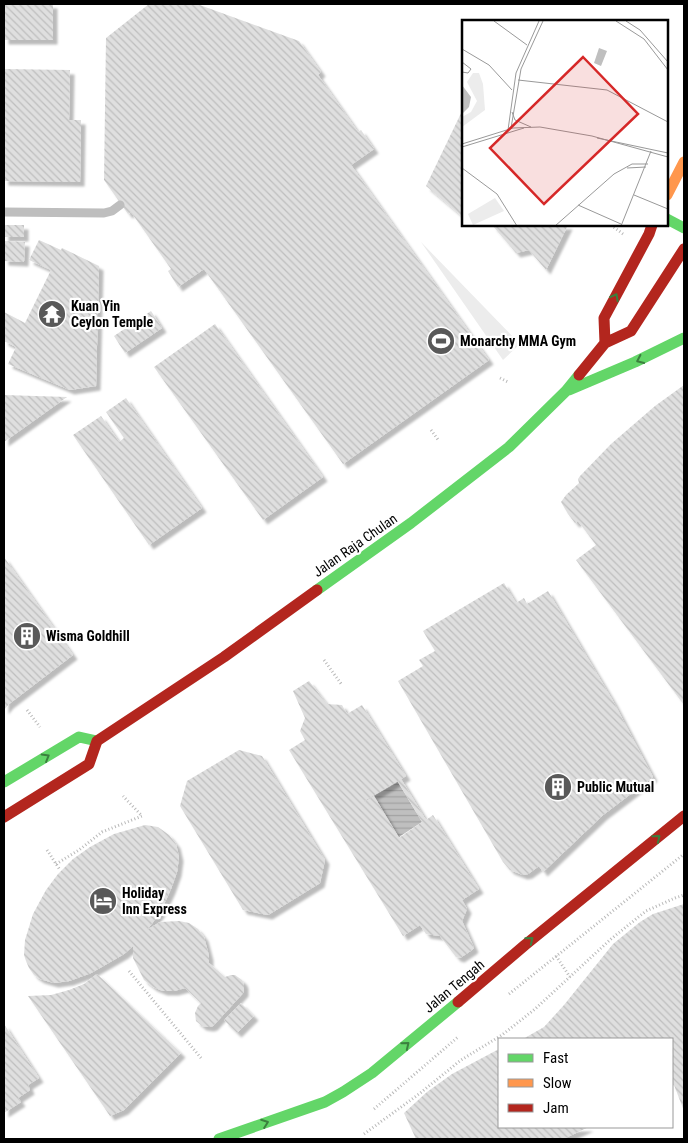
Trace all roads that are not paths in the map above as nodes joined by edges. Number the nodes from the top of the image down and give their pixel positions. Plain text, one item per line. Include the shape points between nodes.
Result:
1 (684, 162) edge
2 (668, 193) edge
3 (120, 205) dead end
4 (4, 212) edge
5 (668, 220) edge
6 (684, 228) edge
7 (653, 233) edge
8 (681, 251) edge
9 (684, 338) edge
10 (605, 343) junction
11 (566, 391) junction
12 (97, 741) junction
13 (4, 782) edge
14 (684, 816) edge
15 (4, 817) edge
16 (220, 1139) edge

1 - 2 main road
3 - 4 lane via 104,213
5 - 6 main road
10 -> 7 main road via 604,318
8 - 10 main road, Jalan Raja Chulan via 631,331
9 -> 11 main road
10 - 11 main road, Jalan Raja Chulan
11 - 12 main road, Jalan Raja Chulan via 509,447 410,524 224,657
13 -> 12 main road via 79,737
12 - 15 main road via 89,764
16 -> 14 main road, Jalan Tengah via 324,1102 372,1073

